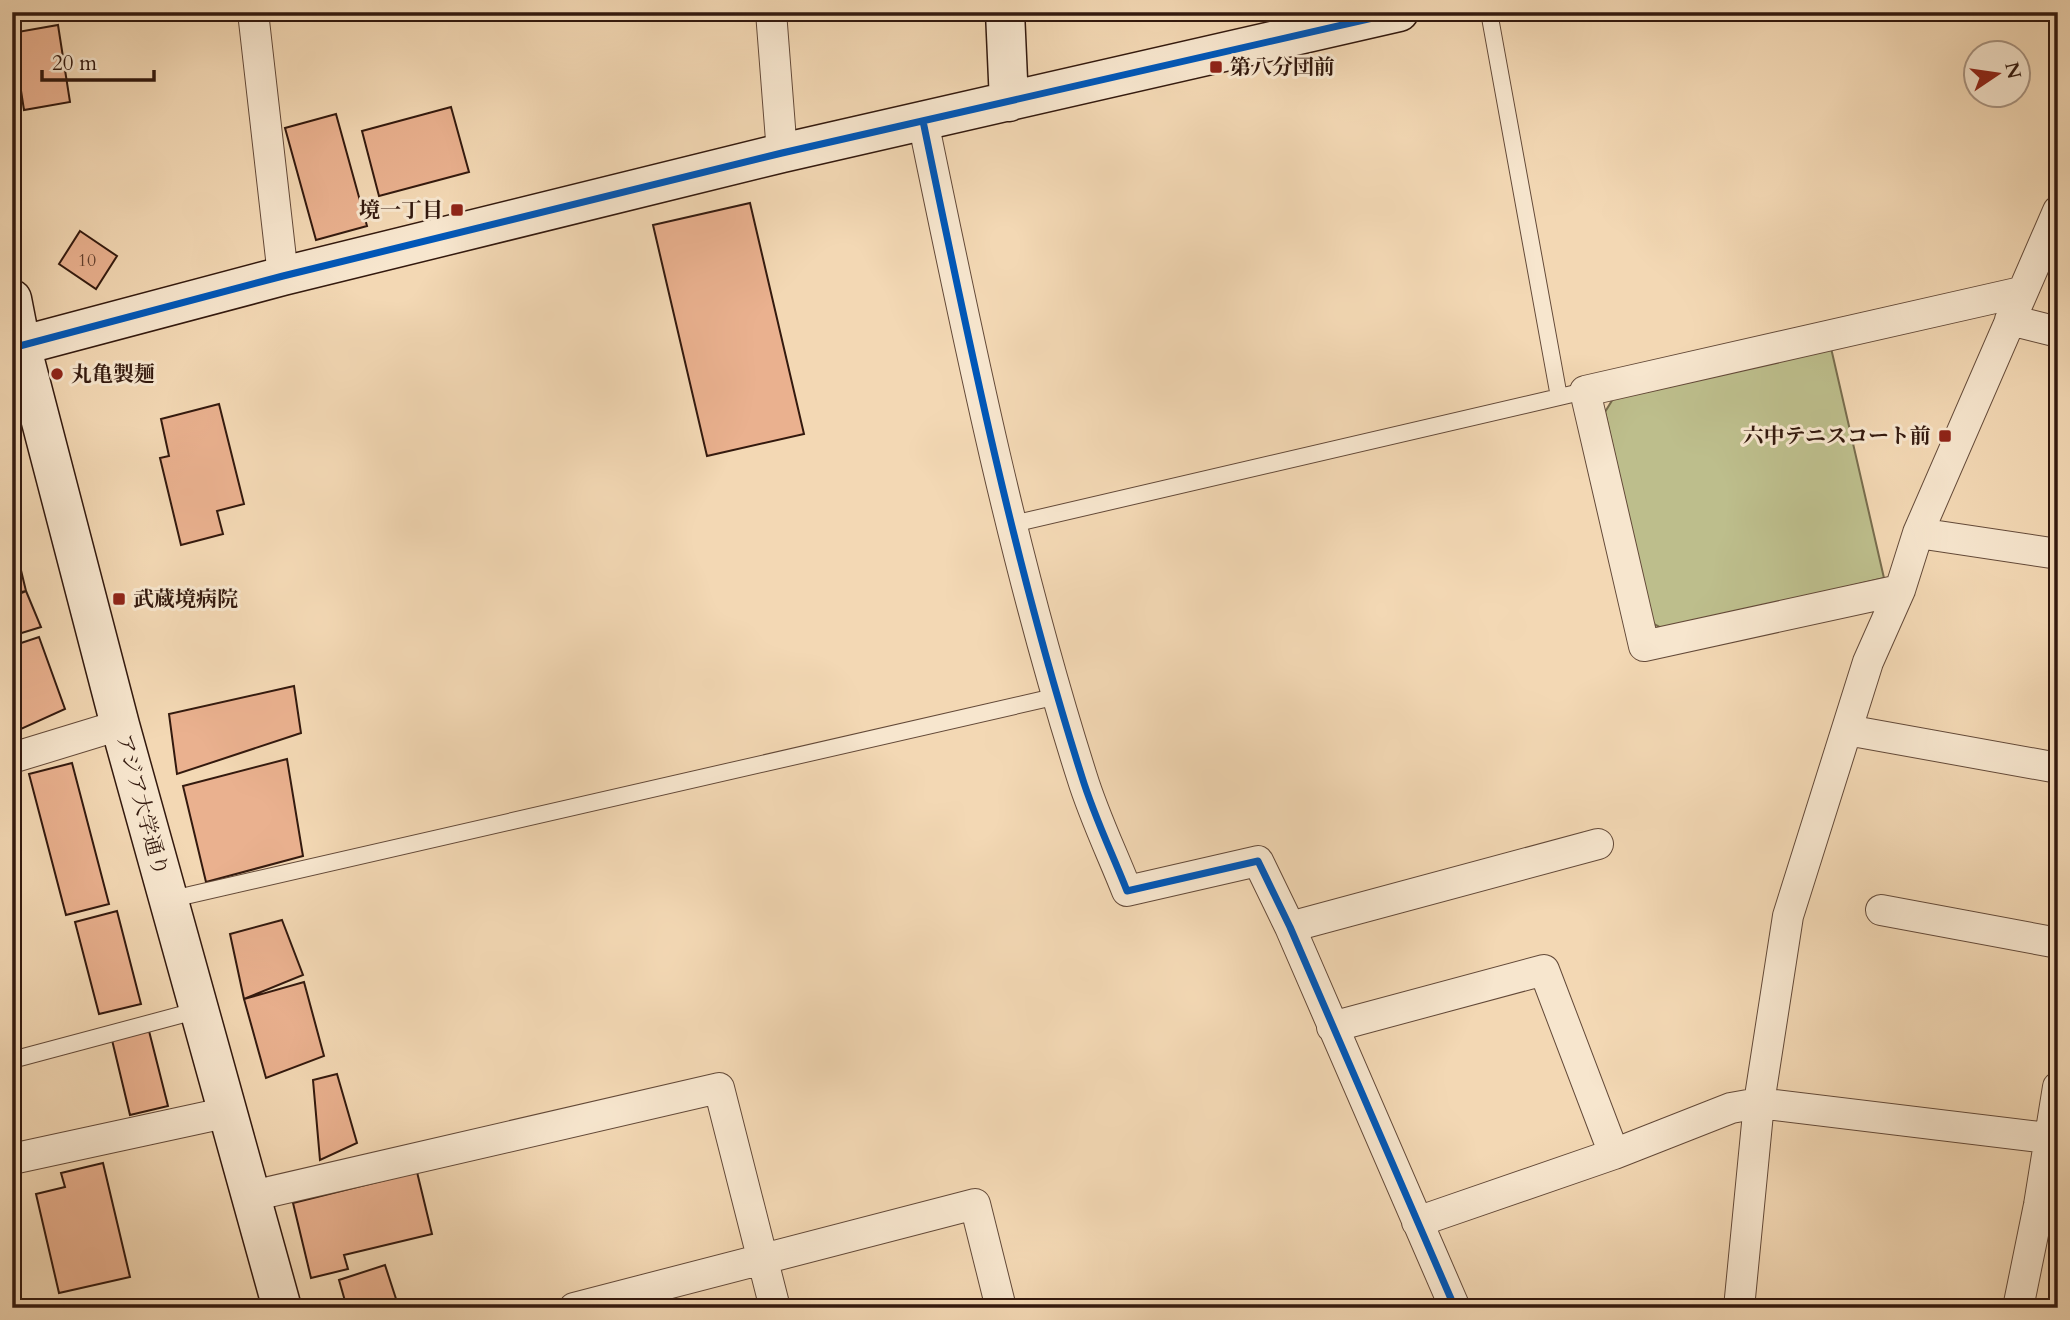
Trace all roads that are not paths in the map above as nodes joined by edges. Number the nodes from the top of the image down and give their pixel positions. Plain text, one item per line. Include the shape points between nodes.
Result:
1 (253, 12) edge
2 (771, 12) edge
3 (1005, 12) edge
4 (1399, 12) edge
5 (1489, 12) edge
6 (1352, 18) edge
7 (1009, 102) junction
8 (923, 121) junction
9 (782, 153) junction
10 (2058, 211) edge
11 (283, 276) junction
12 (2021, 292) junction
13 (12, 299) edge
14 (2010, 320) junction
15 (2058, 332) edge
16 (17, 346) edge
17 (1572, 394) junction
18 (1013, 524) junction
19 (1918, 533) junction
20 (2058, 554) edge
21 (1900, 590) junction
22 (1058, 696) junction
23 (120, 725) junction
24 (1847, 730) junction
25 (12, 758) edge
26 (2058, 768) edge
27 (1598, 844) dead end
28 (168, 900) junction
29 (1881, 910) dead end
30 (1290, 927) junction
31 (2058, 943) edge
32 (199, 1010) junction
33 (1332, 1027) junction
34 (12, 1060) edge
35 (2058, 1087) edge
36 (1759, 1103) junction
37 (229, 1112) junction
38 (2048, 1138) junction
39 (1614, 1154) junction
40 (12, 1159) edge
41 (252, 1196) junction
42 (2048, 1207) edge
43 (1418, 1222) junction
44 (764, 1260) junction
45 (282, 1308) edge
46 (574, 1308) edge
47 (775, 1308) edge
48 (1001, 1308) edge
49 (1455, 1308) edge
50 (1739, 1308) edge
51 (2018, 1308) edge

1 - 11 street
2 - 9 street
3 - 7 street
4 - 6 street
5 - 17 lane
6 - 7 street
7 - 8 street
8 - 9 street
8 - 18 street
9 - 11 street
10 - 12 street
11 - 16 street
12 - 14 street
12 - 17 street
13 - 16 street, アジア大学通り
14 - 15 street
14 - 19 street
16 - 23 street, アジア大学通り
17 - 18 lane
17 - 21 street via 1644,646
18 - 22 street
19 - 20 street
19 - 21 street
21 - 24 street via 1868,662
22 - 28 lane
22 - 30 street via 1083,780 1127,891 1258,861
23 - 25 street
23 - 28 street, アジア大学通り
24 - 26 street
24 - 36 street via 1788,916
27 - 30 street
28 - 32 street, アジア大学通り
29 - 31 street
30 - 33 street
32 - 34 lane
32 - 37 street, アジア大学通り
33 - 39 street via 1544,970
33 - 43 street
35 - 38 street
36 - 38 street
36 - 39 street via 1731,1108
36 - 50 street
37 - 40 street
37 - 41 street, アジア大学通り
38 - 42 street
39 - 43 street
41 - 44 street via 719,1088
41 - 45 street, アジア大学通り
42 - 51 street
43 - 49 street
44 - 46 street
44 - 47 street
44 - 48 street via 975,1204

